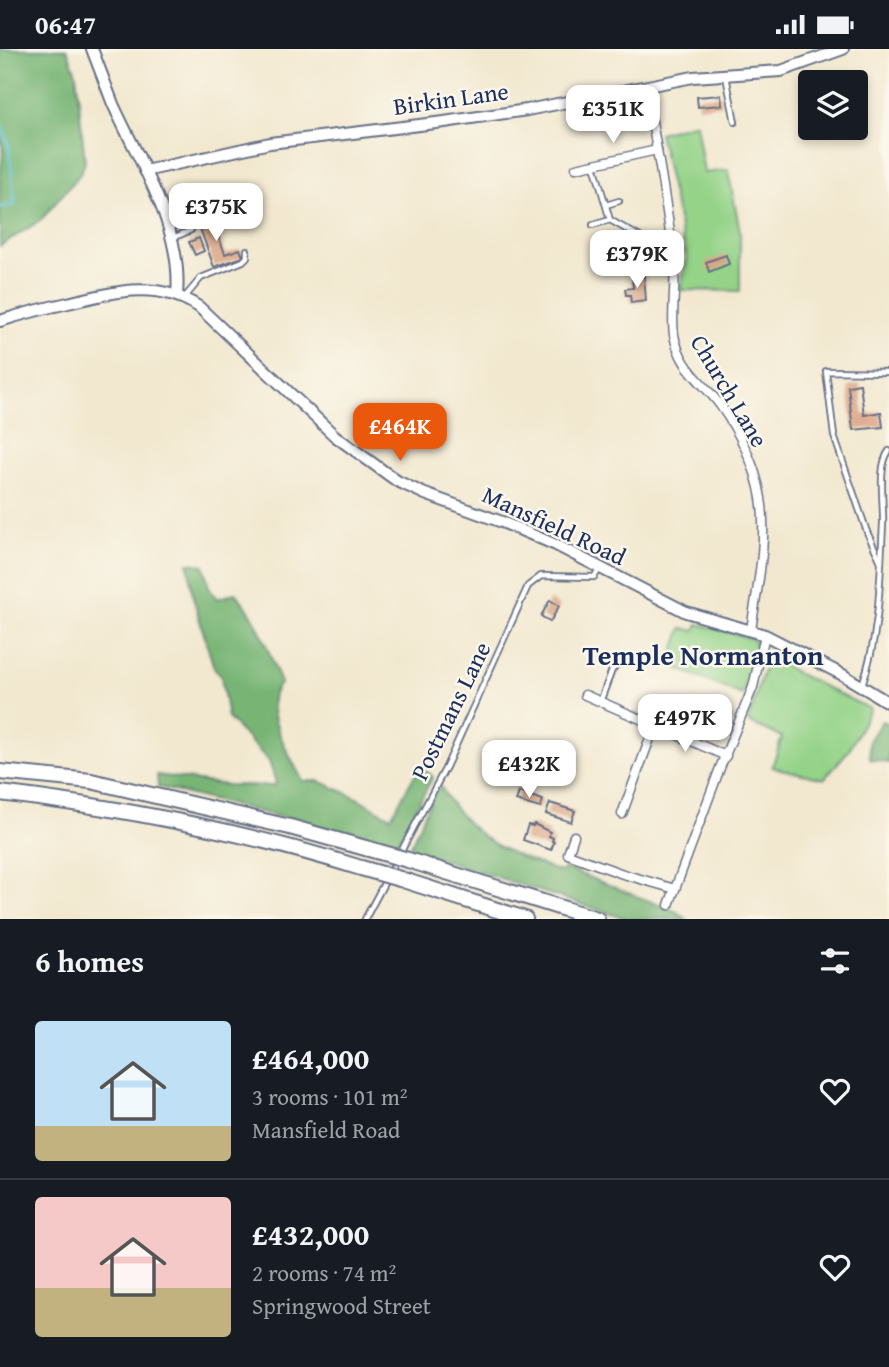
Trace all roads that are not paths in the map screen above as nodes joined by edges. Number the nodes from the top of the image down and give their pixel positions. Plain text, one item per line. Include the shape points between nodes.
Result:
1 (92, 49) edge
2 (843, 49) edge
3 (726, 75) junction
4 (646, 87) junction
5 (735, 122) dead end
6 (657, 150) junction
7 (594, 164) junction
8 (576, 169) dead end
9 (145, 170) junction
10 (619, 201) dead end
11 (606, 205) junction
12 (610, 220) junction
13 (593, 225) dead end
14 (191, 230) dead end
15 (172, 239) junction
16 (647, 241) dead end
17 (247, 250) dead end
18 (181, 297) junction
19 (0, 321) edge
20 (889, 372) edge
21 (889, 451) edge
22 (881, 562) junction
23 (600, 569) junction
24 (751, 630) junction
25 (765, 635) junction
26 (619, 662) dead end
27 (862, 686) junction
28 (584, 695) dead end
29 (600, 702) junction
30 (889, 703) edge
31 (655, 725) junction
32 (726, 756) junction
33 (0, 772) edge
34 (0, 793) edge
35 (622, 814) dead end
36 (574, 836) dead end
37 (674, 888) junction
38 (669, 905) dead end
39 (365, 919) edge
40 (525, 919) edge
41 (597, 919) edge

1 - 9 main road
2 - 3 main road, Birkin Lane via 781,71
3 - 4 main road, Birkin Lane
3 - 5 lane
4 - 6 street, Church Lane
4 - 9 main road, Birkin Lane via 527,110 270,143
6 - 7 street
6 - 24 street, Church Lane via 675,271 674,335 681,358 719,404 740,439 761,498 762,545
7 - 8 street
7 - 11 lane
9 - 15 main road
10 - 11 lane
11 - 12 lane
12 - 13 lane
12 - 16 lane
14 - 15 lane
15 - 18 main road
17 - 18 lane via 243,261 201,278
18 - 19 main road, Mansfield Road via 159,290 123,290
18 - 23 main road, Mansfield Road via 199,307 335,436 397,481 543,540
20 - 22 lane via 826,371 834,436
21 - 22 lane via 883,459
22 - 27 lane via 872,644
23 - 24 main road, Mansfield Road via 686,612
23 - 39 lane, Postmans Lane via 594,577 541,576 528,586 446,767
24 - 25 main road, Mansfield Road
25 - 27 main road, Mansfield Road
25 - 32 street via 753,687
26 - 29 lane
27 - 30 main road, Mansfield Road
28 - 29 street
29 - 31 street
31 - 32 street
31 - 35 street
32 - 37 street
33 - 41 highway, bridge via 91,781 290,827
34 - 40 highway, bridge via 139,812 286,845
36 - 37 street via 568,854
37 - 38 street

